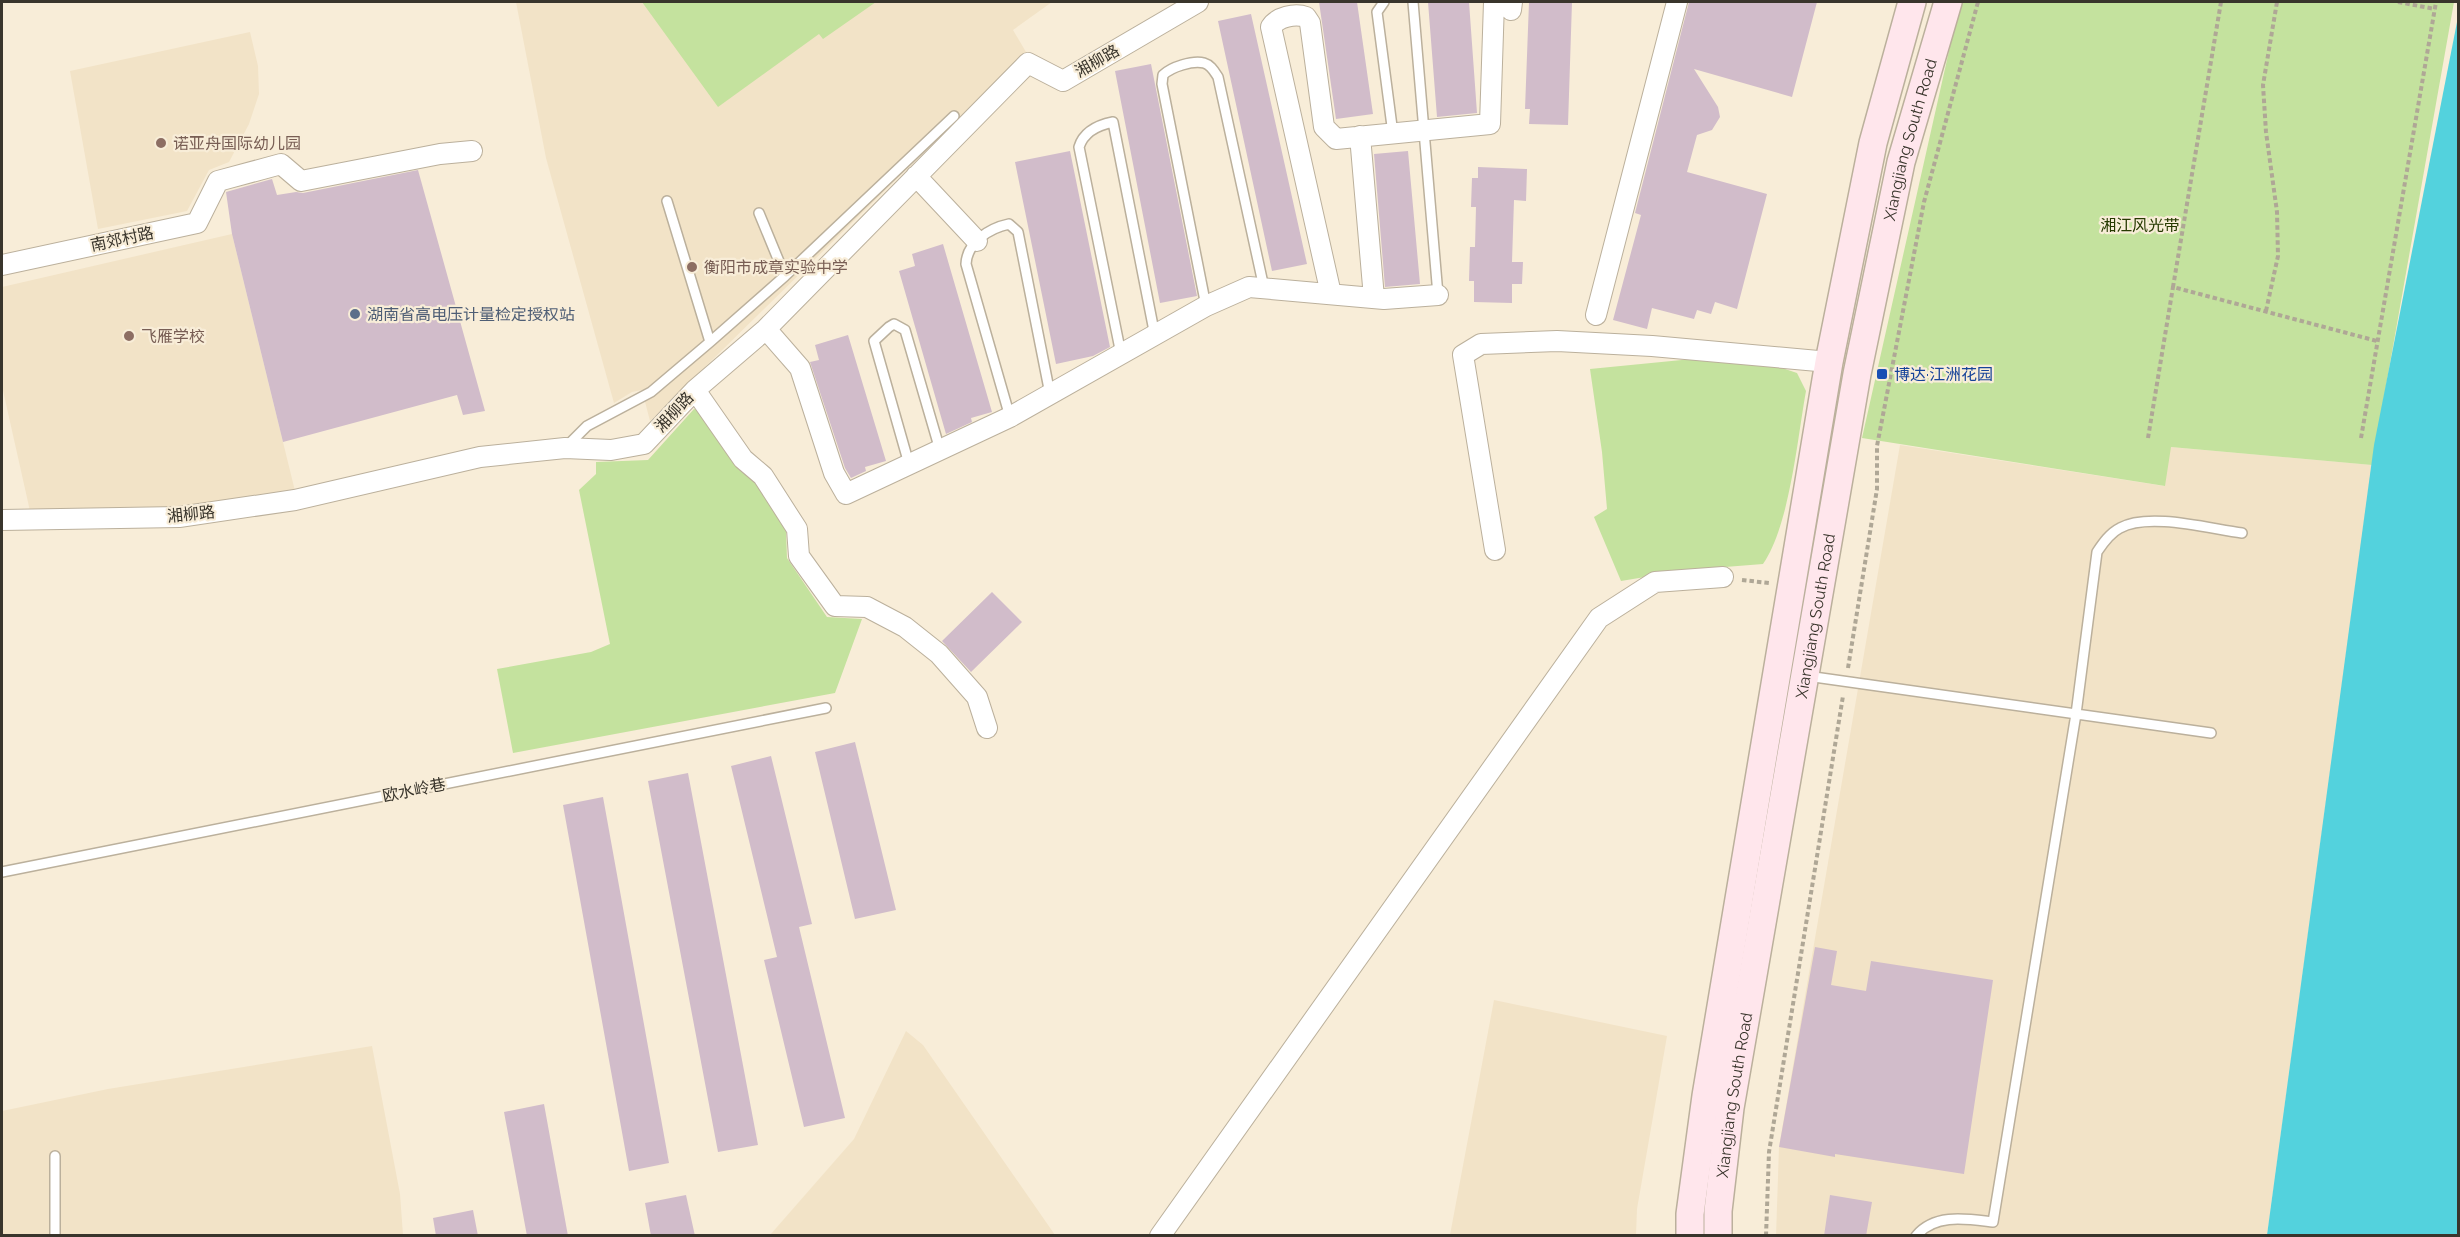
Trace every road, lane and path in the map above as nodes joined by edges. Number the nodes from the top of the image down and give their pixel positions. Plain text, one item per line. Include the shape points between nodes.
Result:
1 (1198, 2) edge
2 (1384, 2) edge
3 (1413, 2) edge
4 (1677, 2) edge
5 (1912, 2) edge
6 (1948, 2) edge
7 (1978, 2) edge
8 (2221, 2) edge
9 (2277, 2) edge
10 (2398, 2) edge
11 (2436, 2) edge
12 (1506, 4) edge
13 (2435, 9) junction
14 (954, 116) dead end
15 (1425, 130) junction
16 (1393, 134) junction
17 (1360, 136) junction
18 (472, 151) dead end
19 (916, 176) junction
20 (667, 201) dead end
21 (759, 213) dead end
22 (977, 241) junction
23 (2, 265) edge
24 (784, 276) junction
25 (2173, 287) junction
26 (1264, 288) junction
27 (1331, 294) junction
28 (1438, 295) joint
29 (1374, 298) junction
30 (1206, 306) junction
31 (2266, 311) junction
32 (1596, 315) dead end
33 (766, 329) junction
34 (1155, 336) junction
35 (2377, 341) junction
36 (710, 342) junction
37 (1121, 354) junction
38 (1829, 362) junction
39 (695, 390) junction
40 (1050, 394) junction
41 (1010, 417) junction
42 (2148, 438) dead end
43 (2361, 438) dead end
44 (565, 448) junction
45 (940, 450) junction
46 (909, 464) junction
47 (2, 519) edge
48 (2242, 533) dead end
49 (1496, 550) dead end
50 (1723, 577) joint
51 (1769, 584) dead end
52 (1805, 676) junction
53 (1846, 682) junction
54 (826, 708) dead end
55 (2076, 714) junction
56 (987, 728) dead end
57 (2211, 733) dead end
58 (2, 872) edge
59 (55, 1156) dead end
60 (55, 1236) edge
61 (1160, 1236) edge
62 (1690, 1236) edge
63 (1718, 1236) edge
64 (1766, 1236) edge
65 (1916, 1236) edge

1 - 19 street, 湘柳路 via 1063,81 1029,63
2 - 16 lane via 1377,12
3 - 15 lane
4 - 32 street
5 - 38 main road, Xiangjiang South Road via 1873,143
6 - 52 main road, Xiangjiang South Road via 1901,162 1857,374
7 - 53 path via 1924,202 1877,446 1877,489
8 - 25 path
9 - 31 path via 2263,85 2278,256
10 - 13 path
11 - 13 path
12 - 15 street via 1490,124
13 - 35 path
14 - 24 lane
15 - 16 street
15 - 28 lane
16 - 17 street
17 - 27 street via 1336,139 1324,127 1306,16 1274,21 1271,27
17 - 29 street
18 - 23 street, 南郊村路 via 301,181 280,164 218,181 197,223
19 - 22 street
19 - 33 street, 湘柳路
20 - 36 lane
21 - 24 lane
22 - 40 lane via 997,226 1009,224 1018,232
22 - 41 lane via 966,256 966,264
24 - 36 lane
25 - 31 path
25 - 42 path
26 - 27 street
26 - 30 street via 1249,287
26 - 30 lane via 1218,77 1204,63 1168,70 1162,84
27 - 29 street
28 - 29 street
30 - 34 street
31 - 35 path
33 - 39 street, 湘柳路
33 - 46 street via 800,368 834,473 846,494
34 - 37 street
34 - 37 lane via 1113,122 1099,125 1079,147
35 - 43 path
36 - 44 lane via 651,392 587,426
37 - 40 street
38 - 49 street via 1652,346 1569,342 1481,344 1462,355
38 - 62 main road, Xiangjiang South Road via 1706,1096
39 - 44 street, 湘柳路 via 644,444 611,450
39 - 56 street via 743,459 763,476 797,529 799,556 835,606 867,607 905,627 939,654 977,697
40 - 41 street
41 - 45 street
44 - 47 street, 湘柳路 via 480,457 295,500 179,517
45 - 46 street
45 - 46 lane via 905,330 894,324 874,341
48 - 55 lane via 2142,522 2120,528 2105,540 2097,552
50 - 51 path
50 - 61 street via 1655,582 1599,618
52 - 53 lane
52 - 63 main road, Xiangjiang South Road via 1730,1108
53 - 55 lane
53 - 64 path via 1769,1152
54 - 58 lane, 欧水岭巷
55 - 57 lane
55 - 65 lane via 1994,1222 1957,1218 1935,1222
59 - 60 lane

